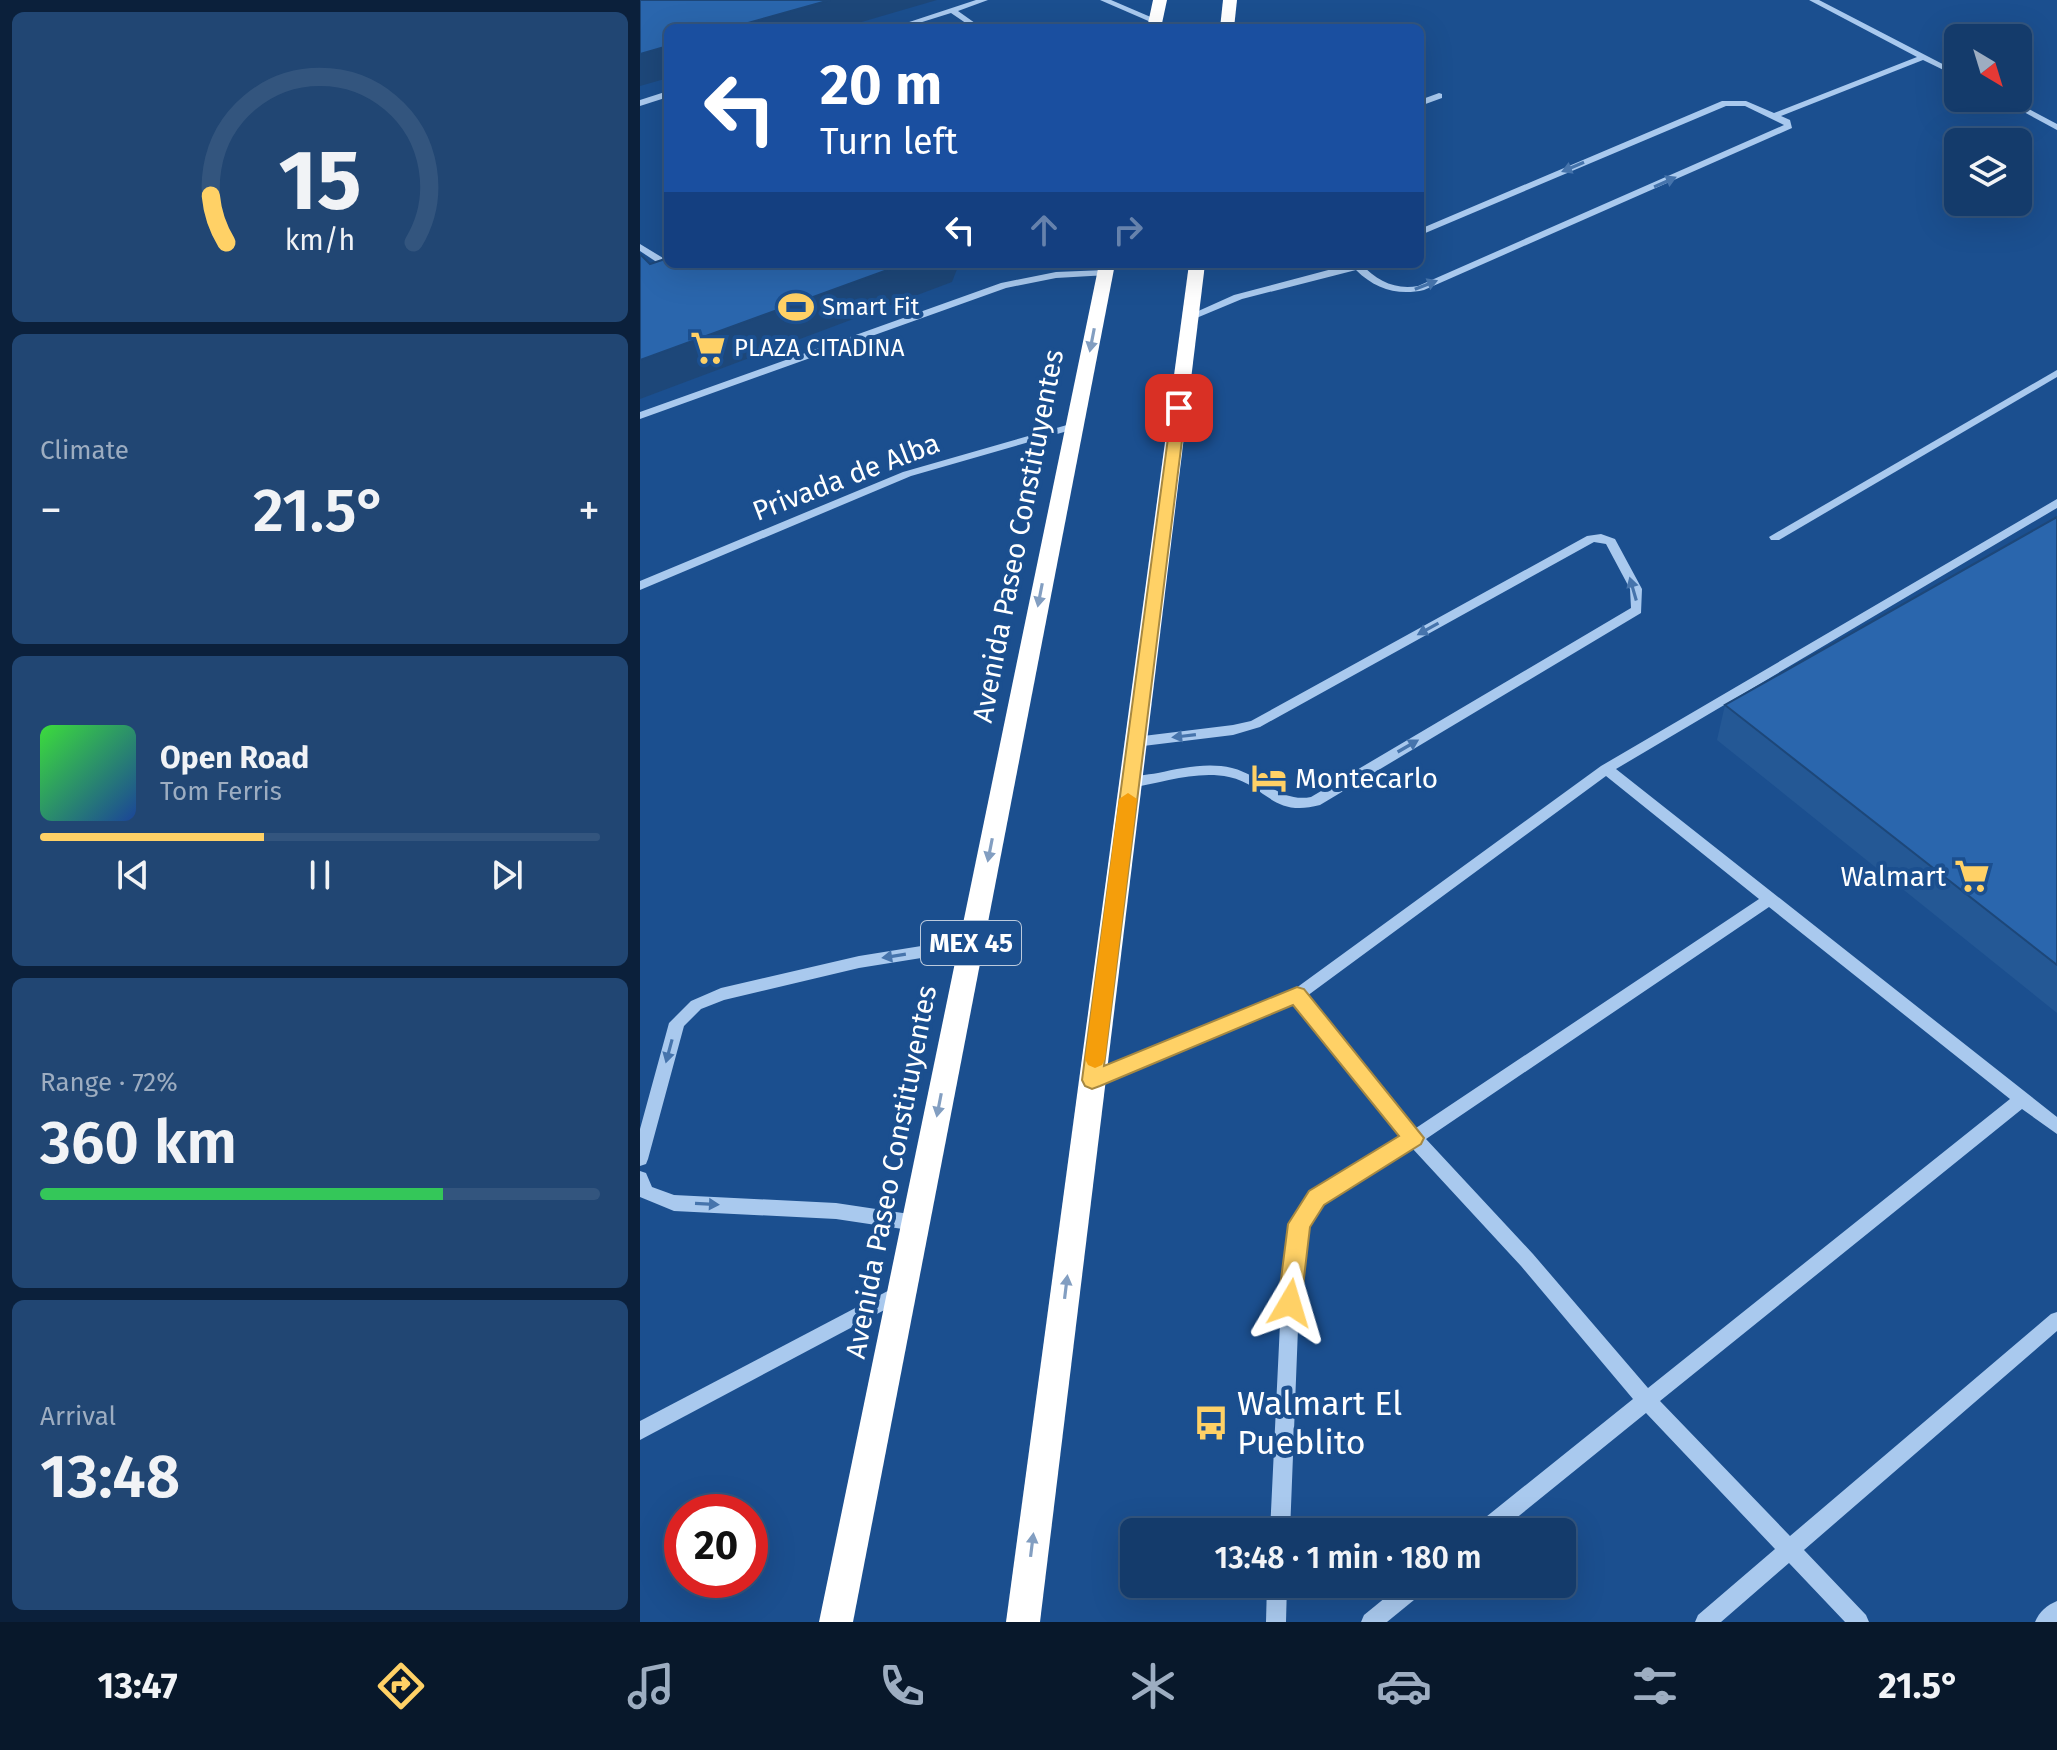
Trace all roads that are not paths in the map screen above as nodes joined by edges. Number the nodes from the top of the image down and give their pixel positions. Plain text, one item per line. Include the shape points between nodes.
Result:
1 (984, 0) edge
2 (1104, 0) edge
3 (1160, 0) edge
4 (1230, 0) edge
5 (1813, 0) edge
6 (953, 11) junction
7 (909, 24) edge
8 (972, 24) edge
9 (1155, 24) edge
10 (1227, 24) edge
11 (1923, 57) junction
12 (1944, 68) edge
13 (664, 95) edge
14 (1439, 96) dead end
15 (1424, 102) edge
16 (640, 103) edge
17 (2029, 112) edge
18 (1775, 116) junction
19 (2057, 127) edge
20 (1424, 230) edge
21 (640, 247) edge
22 (664, 265) edge
23 (669, 268) edge
24 (1106, 268) edge
25 (1196, 268) edge
26 (1348, 268) edge
27 (1359, 268) edge
28 (691, 273) edge
29 (1190, 317) junction
30 (2057, 373) edge
31 (640, 416) edge
32 (1074, 426) junction
33 (2057, 503) edge
34 (1775, 537) dead end
35 (640, 586) edge
36 (1135, 742) junction
37 (1606, 769) junction
38 (1130, 783) junction
39 (1770, 899) junction
40 (971, 944) junction
41 (1297, 995) junction
42 (1092, 1080) junction
43 (2023, 1098) junction
44 (2057, 1127) edge
45 (1414, 1138) junction
46 (640, 1159) edge
47 (640, 1178) edge
48 (916, 1223) junction
49 (901, 1292) junction
50 (2057, 1320) edge
51 (1646, 1400) junction
52 (640, 1431) edge
53 (1281, 1518) edge
54 (1500, 1518) edge
55 (1788, 1548) junction
56 (1277, 1598) edge
57 (1401, 1598) edge
58 (2057, 1611) edge
59 (836, 1622) edge
60 (1023, 1622) edge
61 (1276, 1622) edge
62 (1371, 1622) edge
63 (1705, 1622) edge
64 (1859, 1622) edge
65 (2045, 1622) edge

1 - 6 street
2 - 9 street
3 - 9 highway
4 - 10 highway
5 - 11 street
6 - 7 street
6 - 8 street
11 - 12 street
11 - 18 street
13 - 16 street
14 - 15 street
17 - 19 street
18 -> 20 street via 1746,104 1725,103
27 -> 18 street via 1389,289 1404,293 1421,288 1789,126
21 - 22 street
23 - 28 street
24 - 31 street via 1004,285
24 -> 32 highway, Avenida Paseo Constituyentes / MEX 45
25 - 29 highway
26 - 29 street via 1238,297
29 - 36 highway
30 - 34 street
32 - 35 street, Privada de Alba via 907,474
32 -> 40 highway, Avenida Paseo Constituyentes / MEX 45
33 - 37 street
36 - 38 highway
38 -> 36 street via 1214,771 1242,777 1298,806 1315,801 1616,624 1637,610 1636,589 1611,542 1591,539 1255,724
37 - 39 street
37 - 41 street
38 - 42 highway
39 - 43 street
39 - 45 street
40 -> 46 street via 859,962 721,994 696,1005 677,1023
40 -> 48 highway, Avenida Paseo Constituyentes / MEX 45
41 - 42 street
41 - 45 street
60 -> 42 highway
43 - 44 street
43 - 51 street
45 - 51 street
45 - 53 street via 1317,1198 1300,1224 1290,1303
47 -> 48 street via 646,1192 674,1203 836,1211
48 - 49 highway, Avenida Paseo Constituyentes / MEX 45
49 - 52 street
49 - 59 highway, Avenida Paseo Constituyentes / MEX 45
50 - 55 street
51 - 54 street
51 - 55 street
55 - 63 street
55 - 64 street
56 - 61 street
57 - 62 street
58 - 65 street

